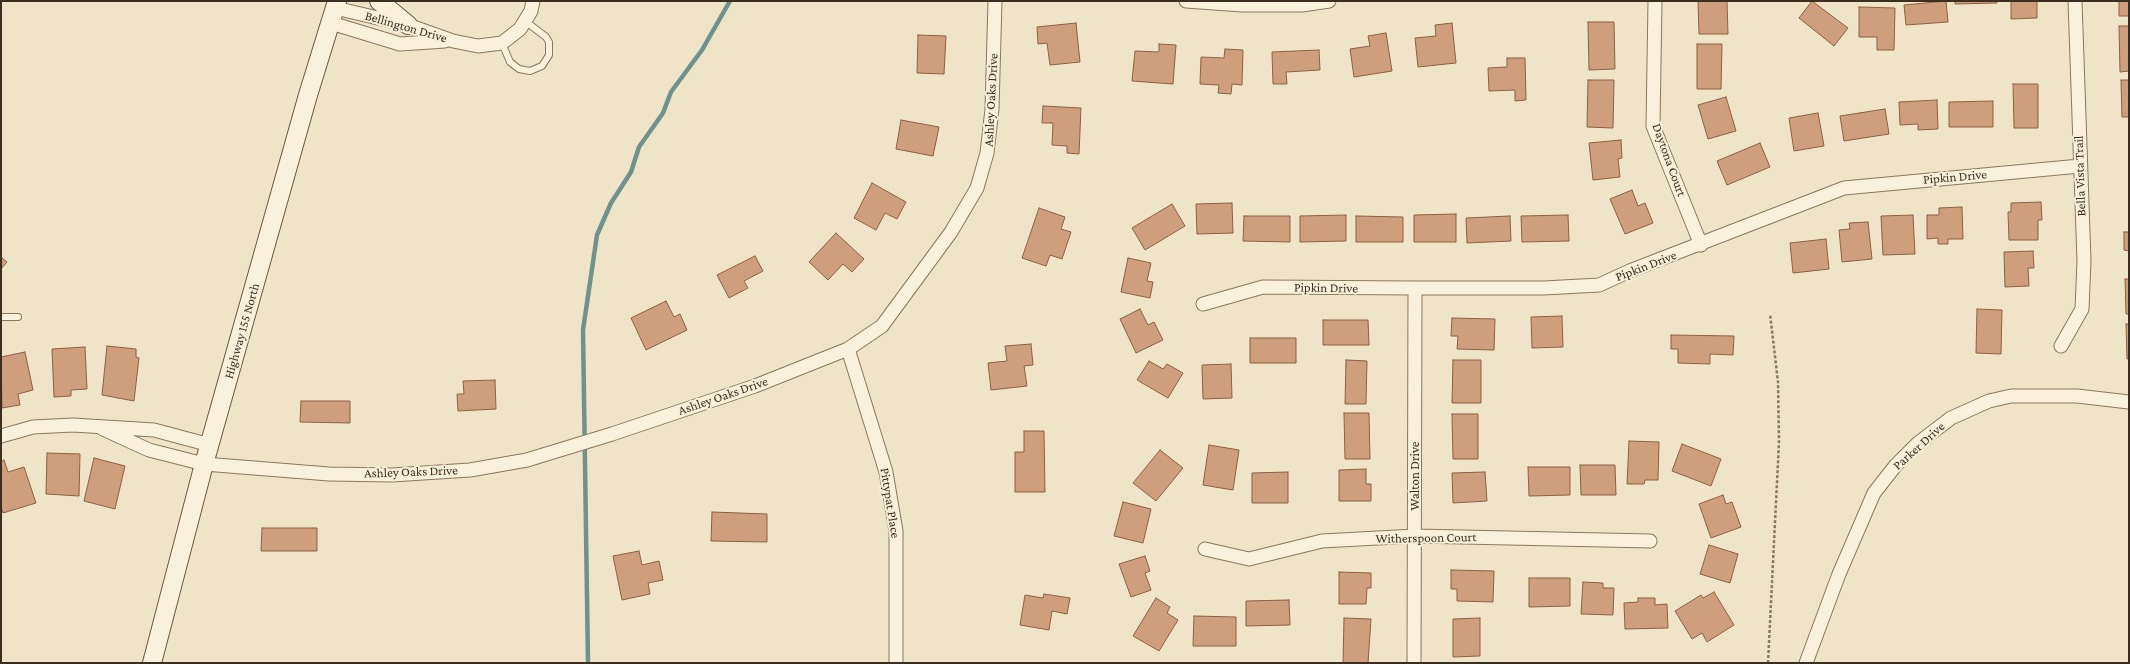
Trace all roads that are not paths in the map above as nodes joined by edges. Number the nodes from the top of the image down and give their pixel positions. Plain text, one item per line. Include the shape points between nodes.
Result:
1 (379, 1) edge
2 (533, 1) edge
3 (995, 1) edge
4 (1186, 1) edge
5 (1329, 1) edge
6 (1655, 1) edge
7 (2075, 1) edge
8 (334, 11) edge
9 (525, 21) junction
10 (408, 25) junction
11 (453, 41) junction
12 (502, 43) junction
13 (2080, 166) junction
14 (1701, 245) junction
15 (1415, 288) junction
16 (1203, 304) dead end
17 (1, 317) edge
18 (18, 317) dead end
19 (2061, 346) dead end
20 (848, 349) junction
21 (2129, 402) edge
22 (101, 428) junction
23 (1, 436) edge
24 (210, 445) junction
25 (204, 464) junction
26 (1415, 536) junction
27 (1650, 541) dead end
28 (1205, 549) dead end
29 (152, 663) edge
30 (896, 663) edge
31 (1414, 663) edge
32 (1806, 663) edge

1 - 10 main road
2 - 9 street
3 - 20 street, Ashley Oaks Drive via 992,109 987,154 977,188 951,232 882,326
4 - 5 street via 1242,5 1302,5
6 - 14 street, Daytona Court via 1653,126
7 - 13 street, Bella Vista Trail
8 - 10 street, Bellington Drive
8 - 11 street, Bellington Drive via 400,44
8 - 24 main road, Highway 155 North
9 - 12 street via 520,29
9 - 12 lane via 549,42 549,55 542,66 530,71 519,69 510,62
10 - 11 street, Bellington Drive
11 - 12 street, Bellington Drive via 478,46
13 - 14 street, Pipkin Drive via 1844,188
13 - 19 street, Bella Vista Trail via 2084,261 2082,309
14 - 15 street, Pipkin Drive via 1599,285 1544,288
15 - 16 street, Pipkin Drive via 1263,287
15 - 26 street, Walton Drive
17 - 18 lane
20 - 25 street, Ashley Oaks Drive via 755,386 612,434 527,460 477,469 384,475 329,474
20 - 30 street, Pittypat Place via 886,472 896,531
21 - 32 street, Parker Drive via 2077,396 2011,396 1989,401 1951,418 1917,444 1874,492 1838,574
22 - 23 street via 45,426
22 - 24 street via 154,430
22 - 25 street, Ashley Oaks Drive via 149,450
24 - 25 main road, Highway 155 North
25 - 29 main road, Highway 155 North
26 - 27 street, Witherspoon Court
26 - 28 street, Witherspoon Court via 1322,541 1249,560
26 - 31 street, Walton Drive

